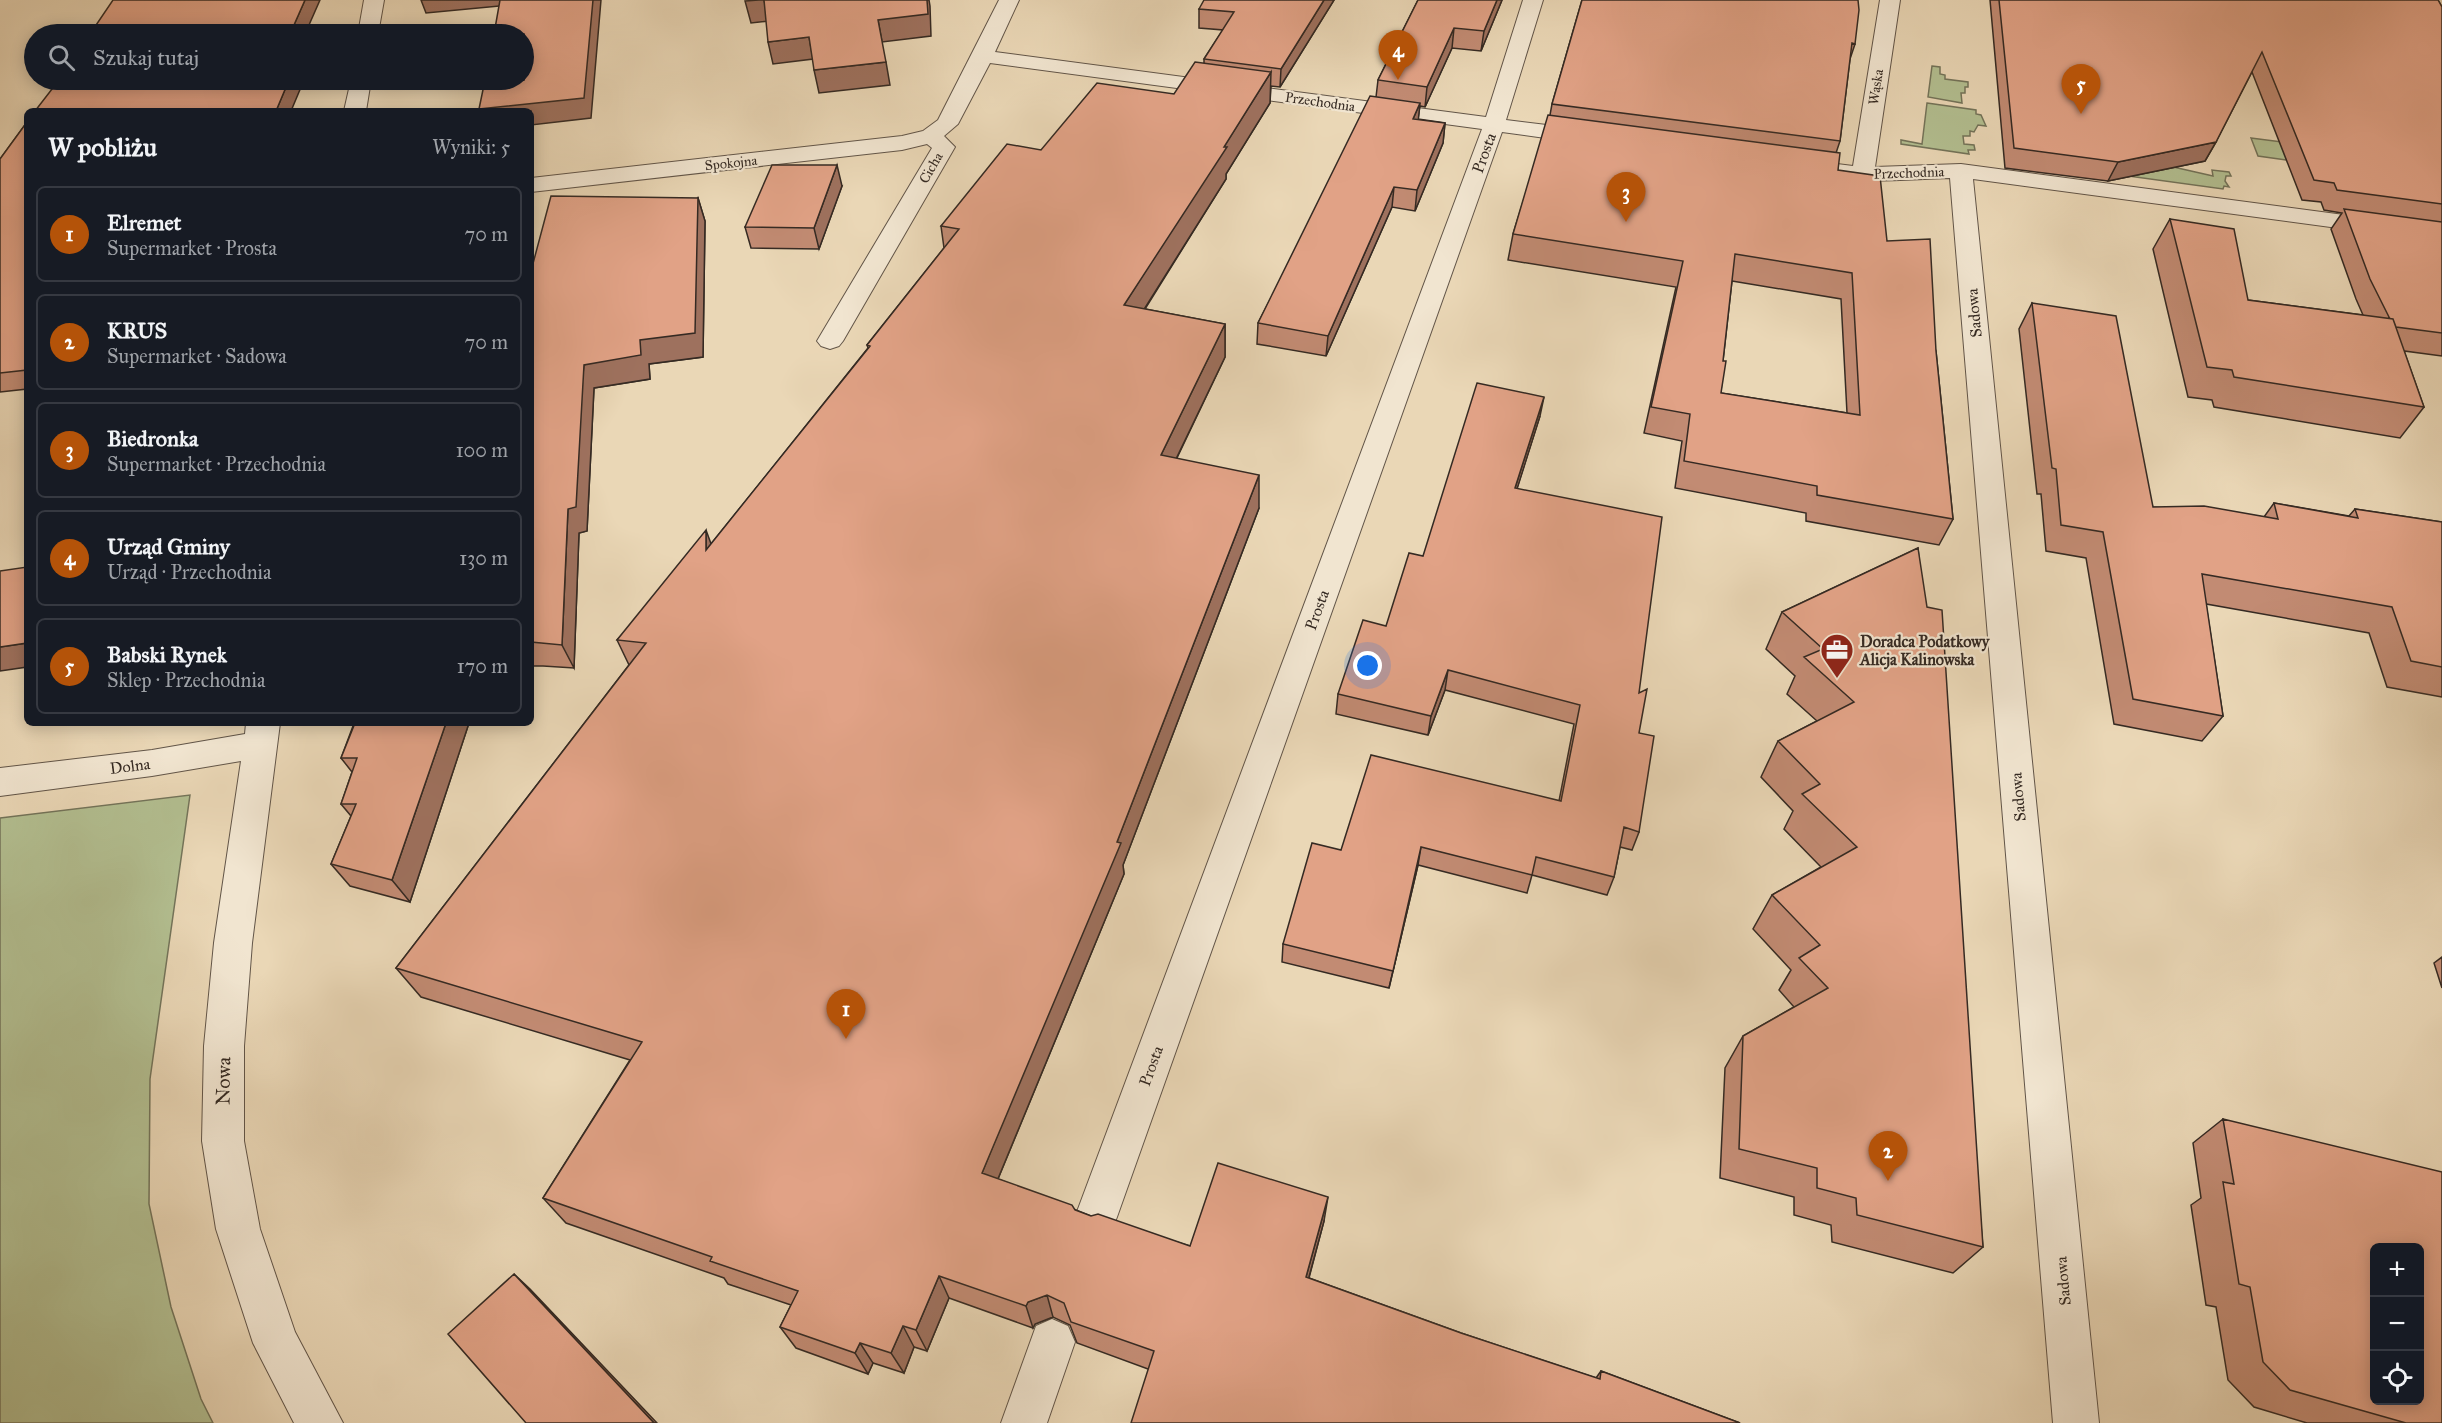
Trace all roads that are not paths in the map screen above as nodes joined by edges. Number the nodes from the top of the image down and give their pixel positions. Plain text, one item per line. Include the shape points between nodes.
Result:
1 (374, 0) edge
2 (1009, 0) edge
3 (1533, 0) edge
4 (1890, 0) edge
5 (370, 24) edge
6 (983, 56) junction
7 (359, 90) edge
8 (356, 108) edge
9 (1494, 125) junction
10 (931, 136) junction
11 (1609, 140) edge
12 (1805, 166) edge
13 (1960, 171) junction
14 (1863, 174) junction
15 (534, 185) edge
16 (2442, 235) edge
17 (830, 341) dead end
18 (261, 734) edge
19 (0, 782) edge
20 (1096, 1217) edge
21 (1052, 1342) edge
22 (320, 1423) edge
23 (1024, 1423) edge
24 (2076, 1423) edge

1 - 5 street
2 - 6 street, Cicha
3 - 9 street, Prosta
4 - 14 street, Wąska
6 - 9 street, Przechodnia
6 - 10 street, Cicha via 947,124
7 - 8 street
9 - 11 street, Przechodnia
9 - 20 street, Prosta
10 - 15 street, Spokojna via 902,143
10 - 17 street, Cicha via 944,147
12 - 14 street, Przechodnia
13 - 14 street, Przechodnia
13 - 16 street, Przechodnia
13 - 24 street, Sadowa
18 - 19 street, Dolna via 152,763
18 - 22 street, Nowa via 233,943 224,1046 222,1142 238,1229 276,1343
21 - 23 street

